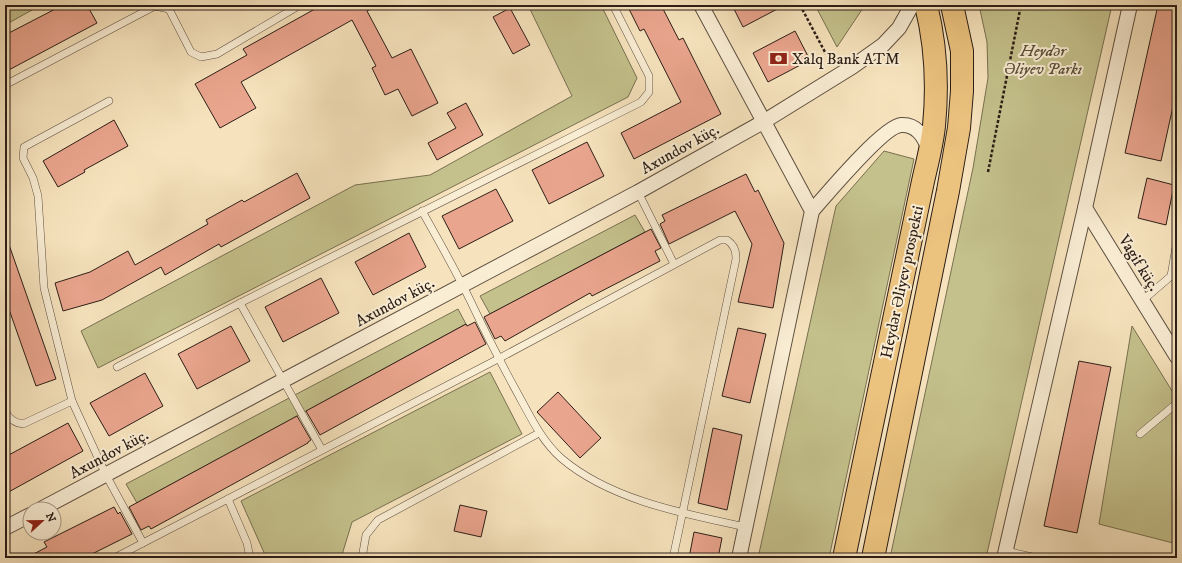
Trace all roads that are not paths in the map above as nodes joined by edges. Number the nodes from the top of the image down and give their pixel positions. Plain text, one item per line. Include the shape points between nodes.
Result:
1 (300, 5) edge
2 (613, 5) edge
3 (701, 5) edge
4 (912, 5) edge
5 (926, 5) edge
6 (952, 5) edge
7 (1130, 5) edge
8 (5, 85) edge
9 (110, 101) dead end
10 (763, 122) junction
11 (930, 149) junction
12 (638, 192) junction
13 (1085, 208) junction
14 (422, 211) junction
15 (812, 211) junction
16 (1177, 241) edge
17 (674, 264) junction
18 (462, 285) junction
19 (1142, 301) junction
20 (240, 303) junction
21 (1177, 357) edge
22 (498, 359) junction
23 (117, 367) dead end
24 (283, 381) junction
25 (72, 401) junction
26 (1177, 403) edge
27 (5, 411) edge
28 (539, 433) junction
29 (1140, 434) dead end
30 (322, 450) junction
31 (106, 475) junction
32 (228, 499) junction
33 (56, 501) edge
34 (684, 513) junction
35 (22, 519) edge
36 (746, 527) junction
37 (5, 528) edge
38 (143, 543) junction
39 (1005, 554) edge
40 (114, 558) edge
41 (250, 558) edge
42 (362, 558) edge
43 (673, 558) edge
44 (739, 558) edge
45 (844, 558) edge
46 (873, 558) edge
47 (1037, 558) edge

1 - 8 lane via 217,54 201,57 191,52 169,9 155,6
2 - 14 lane via 649,76 650,92 641,102
3 - 10 street
4 - 10 street, Axundov küç. via 899,28 877,50
5 - 11 main road, Heydər Əliyev prospekti via 936,59
6 - 46 main road, Heydər Əliyev prospekti via 962,51 959,128
7 - 13 street
9 - 25 lane via 24,147 22,158 33,178 38,196 44,288
10 - 12 street, Axundov küç.
10 - 15 street
11 - 15 street via 923,135 915,128 902,125 893,128 877,140
11 - 45 main road, Heydər Əliyev prospekti
12 - 17 lane
12 - 18 street, Axundov küç.
13 - 19 street, Vagif küç.
13 - 39 street
14 - 18 lane
14 - 20 lane
15 - 36 street
16 - 19 lane via 1171,276
17 - 22 lane
17 - 34 lane via 720,240 727,240 733,244 736,251
18 - 22 lane
18 - 24 street, Axundov küç.
19 - 21 street, Vagif küç.
20 - 23 lane
20 - 24 lane
22 - 28 lane
22 - 30 lane
24 - 30 lane
24 - 31 street, Axundov küç.
25 - 27 lane via 23,424 16,424 8,418
25 - 31 lane
26 - 29 lane
28 - 34 lane via 561,458 594,481 617,492
28 - 42 lane via 378,520 366,535
30 - 32 lane
31 - 33 street, Axundov küç.
31 - 38 lane
32 - 38 lane
32 - 41 lane via 247,543
34 - 36 lane
34 - 43 lane
35 - 37 street
36 - 44 street
38 - 40 lane
39 - 47 lane

